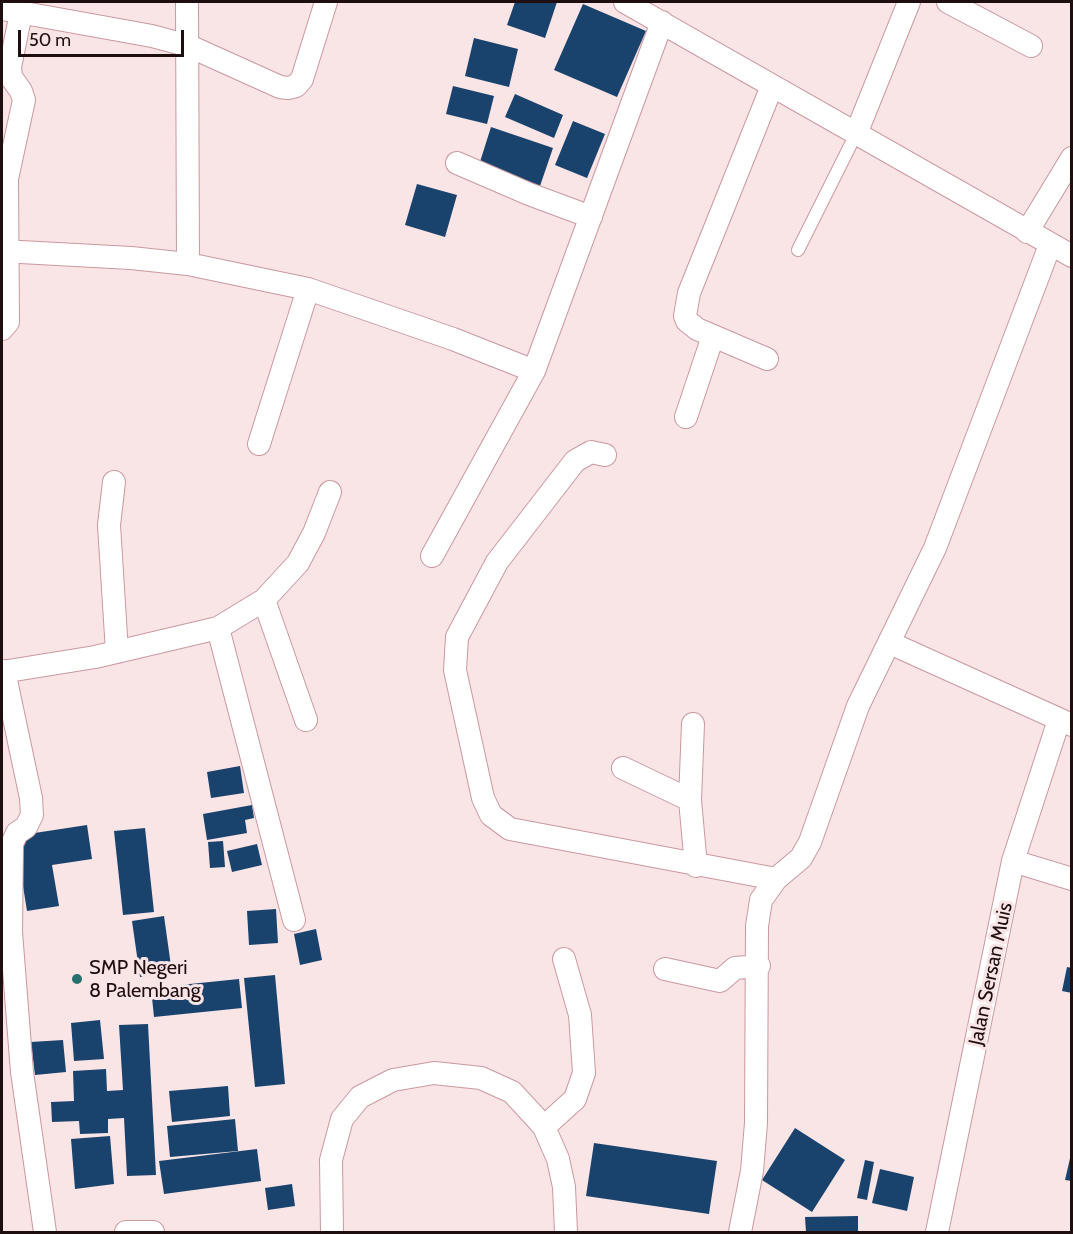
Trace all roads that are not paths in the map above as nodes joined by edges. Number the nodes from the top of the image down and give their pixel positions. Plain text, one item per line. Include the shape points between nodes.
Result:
1 (187, 2) edge
2 (326, 2) edge
3 (625, 2) edge
4 (909, 2) edge
5 (948, 2) edge
6 (11, 11) edge
7 (662, 22) junction
8 (189, 46) junction
9 (1031, 46) dead end
10 (771, 86) junction
11 (856, 134) junction
12 (1071, 158) edge
13 (457, 163) dead end
14 (591, 217) junction
15 (1027, 232) junction
16 (1050, 245) junction
17 (798, 250) dead end
18 (4, 251) edge
19 (1071, 256) edge
20 (188, 264) junction
21 (308, 289) junction
22 (2, 329) edge
23 (713, 336) junction
24 (767, 358) dead end
25 (534, 371) junction
26 (686, 417) dead end
27 (259, 444) dead end
28 (605, 455) dead end
29 (114, 482) dead end
30 (330, 492) dead end
31 (432, 556) dead end
32 (264, 600) junction
33 (218, 628) junction
34 (890, 643) junction
35 (117, 652) junction
36 (3, 671) edge
37 (306, 720) dead end
38 (1065, 723) edge
39 (693, 724) dead end
40 (623, 768) dead end
41 (690, 800) junction
42 (1013, 861) junction
43 (696, 866) junction
44 (776, 879) junction
45 (1071, 879) edge
46 (294, 920) dead end
47 (6, 933) edge
48 (564, 959) dead end
49 (759, 966) junction
50 (665, 969) dead end
51 (544, 1127) junction
52 (45, 1233) edge
53 (126, 1233) edge
54 (153, 1233) edge
55 (332, 1233) edge
56 (566, 1233) edge
57 (740, 1233) edge
58 (937, 1233) edge

1 - 8 street
2 - 8 street via 302,79 296,86 280,87
3 - 7 street
4 - 11 street
5 - 9 street
6 - 8 street
6 - 18 street via 11,77 24,100 7,179
7 - 10 street
7 - 14 street
8 - 20 street
10 - 11 street
10 - 23 street via 685,309 691,326
11 - 15 street
11 - 17 lane
12 - 15 street
13 - 14 street
14 - 25 street
15 - 16 street
16 - 19 street
16 - 34 street via 935,548
18 - 20 street
18 - 22 street via 9,271 8,322
20 - 21 street
21 - 25 street
21 - 27 street
23 - 24 street
23 - 26 street
25 - 31 street
28 - 43 street via 591,452 575,461 497,562 457,637 455,670 475,769 491,816 510,829
29 - 35 street via 110,525
30 - 32 street via 304,555
32 - 33 street
32 - 37 street
33 - 35 street
33 - 46 street
34 - 38 street
34 - 44 street via 858,706 810,842 792,867
35 - 36 street
36 - 47 street via 32,815 12,844
38 - 42 street, Jalan Sersan Muis
39 - 41 street
40 - 41 street
41 - 43 street
42 - 45 street
42 - 58 street, Jalan Sersan Muis
43 - 44 street
44 - 49 street via 758,911
47 - 52 street
48 - 51 street via 580,1015 584,1073 575,1099
49 - 50 street via 735,968 720,981
49 - 57 street via 756,1122 752,1171
51 - 55 street via 512,1092 481,1078 434,1073 393,1080 360,1097 342,1119 331,1160
51 - 56 street via 558,1159 564,1187
53 - 54 street

